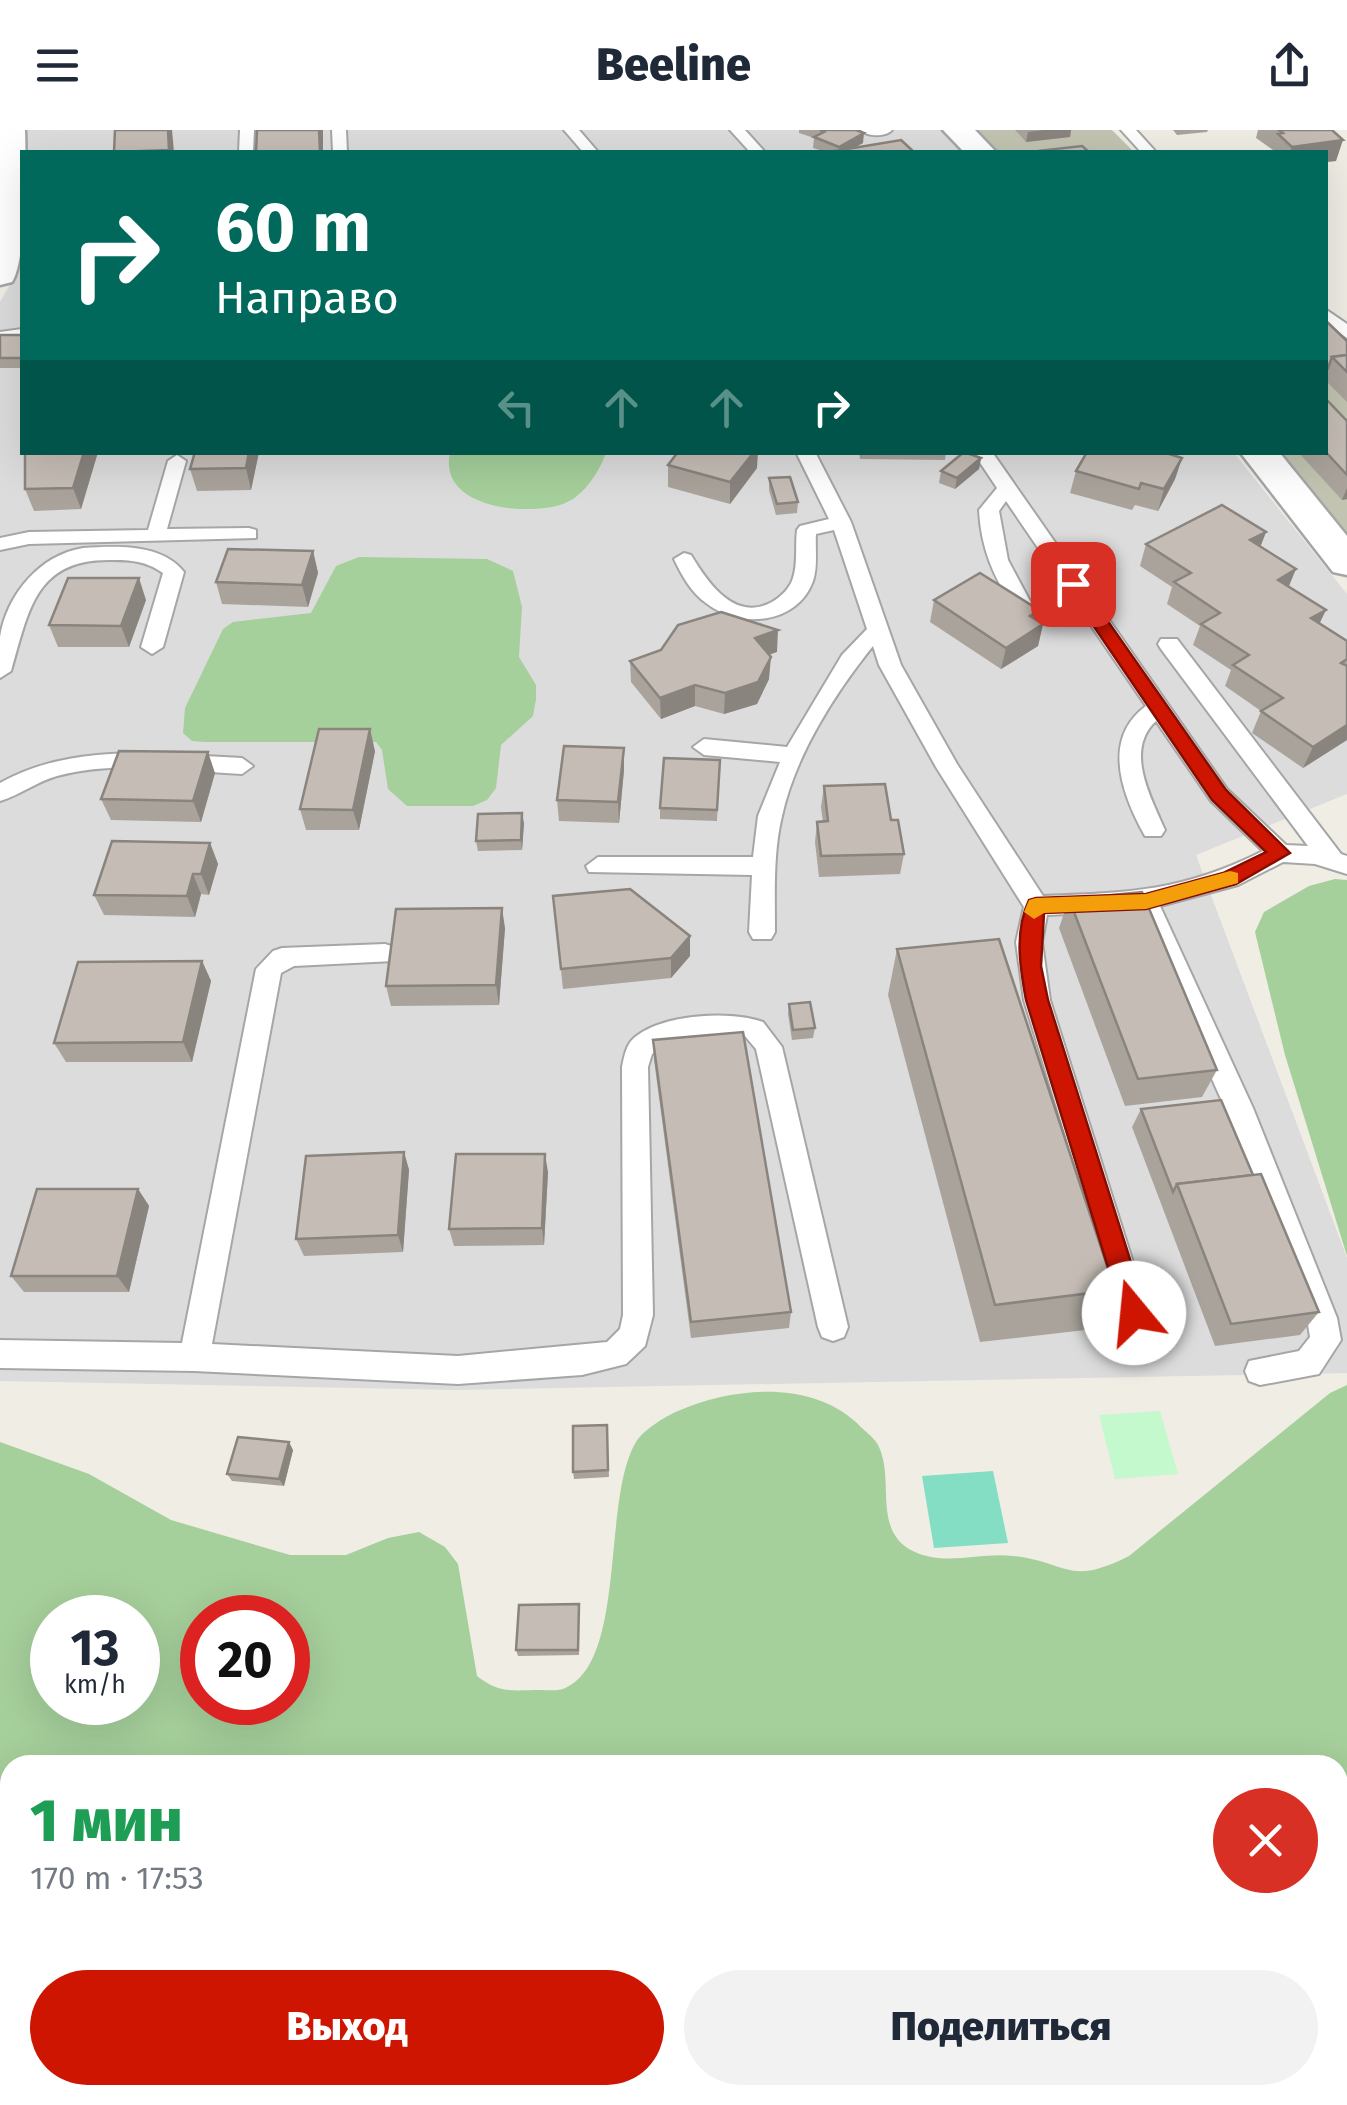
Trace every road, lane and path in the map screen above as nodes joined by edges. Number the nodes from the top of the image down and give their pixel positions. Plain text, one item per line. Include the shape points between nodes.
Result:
1 (10, 130) edge
2 (571, 130) edge
3 (737, 130) edge
4 (868, 130) edge
5 (885, 130) edge
6 (958, 130) edge
7 (1128, 130) edge
8 (588, 150) edge
9 (756, 150) edge
10 (979, 150) edge
11 (1148, 150) edge
12 (0, 274) edge
13 (1328, 317) edge
14 (1347, 334) edge
15 (807, 455) edge
16 (984, 455) edge
17 (1261, 455) edge
18 (178, 461) dead end
19 (1006, 488) junction
20 (842, 522) junction
21 (156, 534) junction
22 (249, 534) dead end
23 (0, 544) edge
24 (684, 559) dead end
25 (1347, 564) edge
26 (1021, 604) edge
27 (878, 631) junction
28 (1169, 644) dead end
29 (152, 646) dead end
30 (0, 671) edge
31 (1160, 708) junction
32 (704, 747) dead end
33 (794, 755) junction
34 (242, 766) dead end
35 (0, 792) edge
36 (1154, 830) dead end
37 (1280, 853) junction
38 (1340, 863) edge
39 (598, 866) dead end
40 (764, 866) junction
41 (1146, 902) junction
42 (1036, 906) junction
43 (762, 932) dead end
44 (385, 954) dead end
45 (1134, 1313) dead end
46 (833, 1328) dead end
47 (0, 1354) edge
48 (194, 1357) junction
49 (1260, 1371) dead end

1 - 12 street via 12,219
2 - 8 lane
3 - 9 lane
4 - 5 lane
6 - 10 street
7 - 11 lane
13 - 14 lane
15 - 20 lane
16 - 19 lane
17 - 25 street
18 - 21 lane
19 - 26 lane via 990,510 991,539 995,562
19 - 31 lane
20 - 24 lane via 808,530 806,573 797,591 770,612 740,613 721,605 698,588
20 - 27 lane
21 - 22 lane
21 - 23 lane
27 - 33 lane via 856,649
27 - 42 lane via 947,767
28 - 38 lane
29 - 30 lane via 174,572 162,561 126,554 75,555 58,560 37,582
31 - 36 lane via 1144,716 1127,752
31 - 37 lane via 1219,795
32 - 33 lane
33 - 40 lane via 770,812
34 - 35 lane via 94,762 50,767
37 - 38 lane
37 - 41 lane via 1229,879
39 - 40 lane
40 - 43 lane
41 - 42 lane
41 - 49 lane via 1239,1108 1322,1318 1326,1340 1308,1364
42 - 45 lane via 1029,942 1037,1000
44 - 48 lane via 294,956 269,969
46 - 48 lane via 769,1048 741,1024 668,1032 640,1048 638,1315 634,1336 615,1354 458,1370
47 - 48 lane

